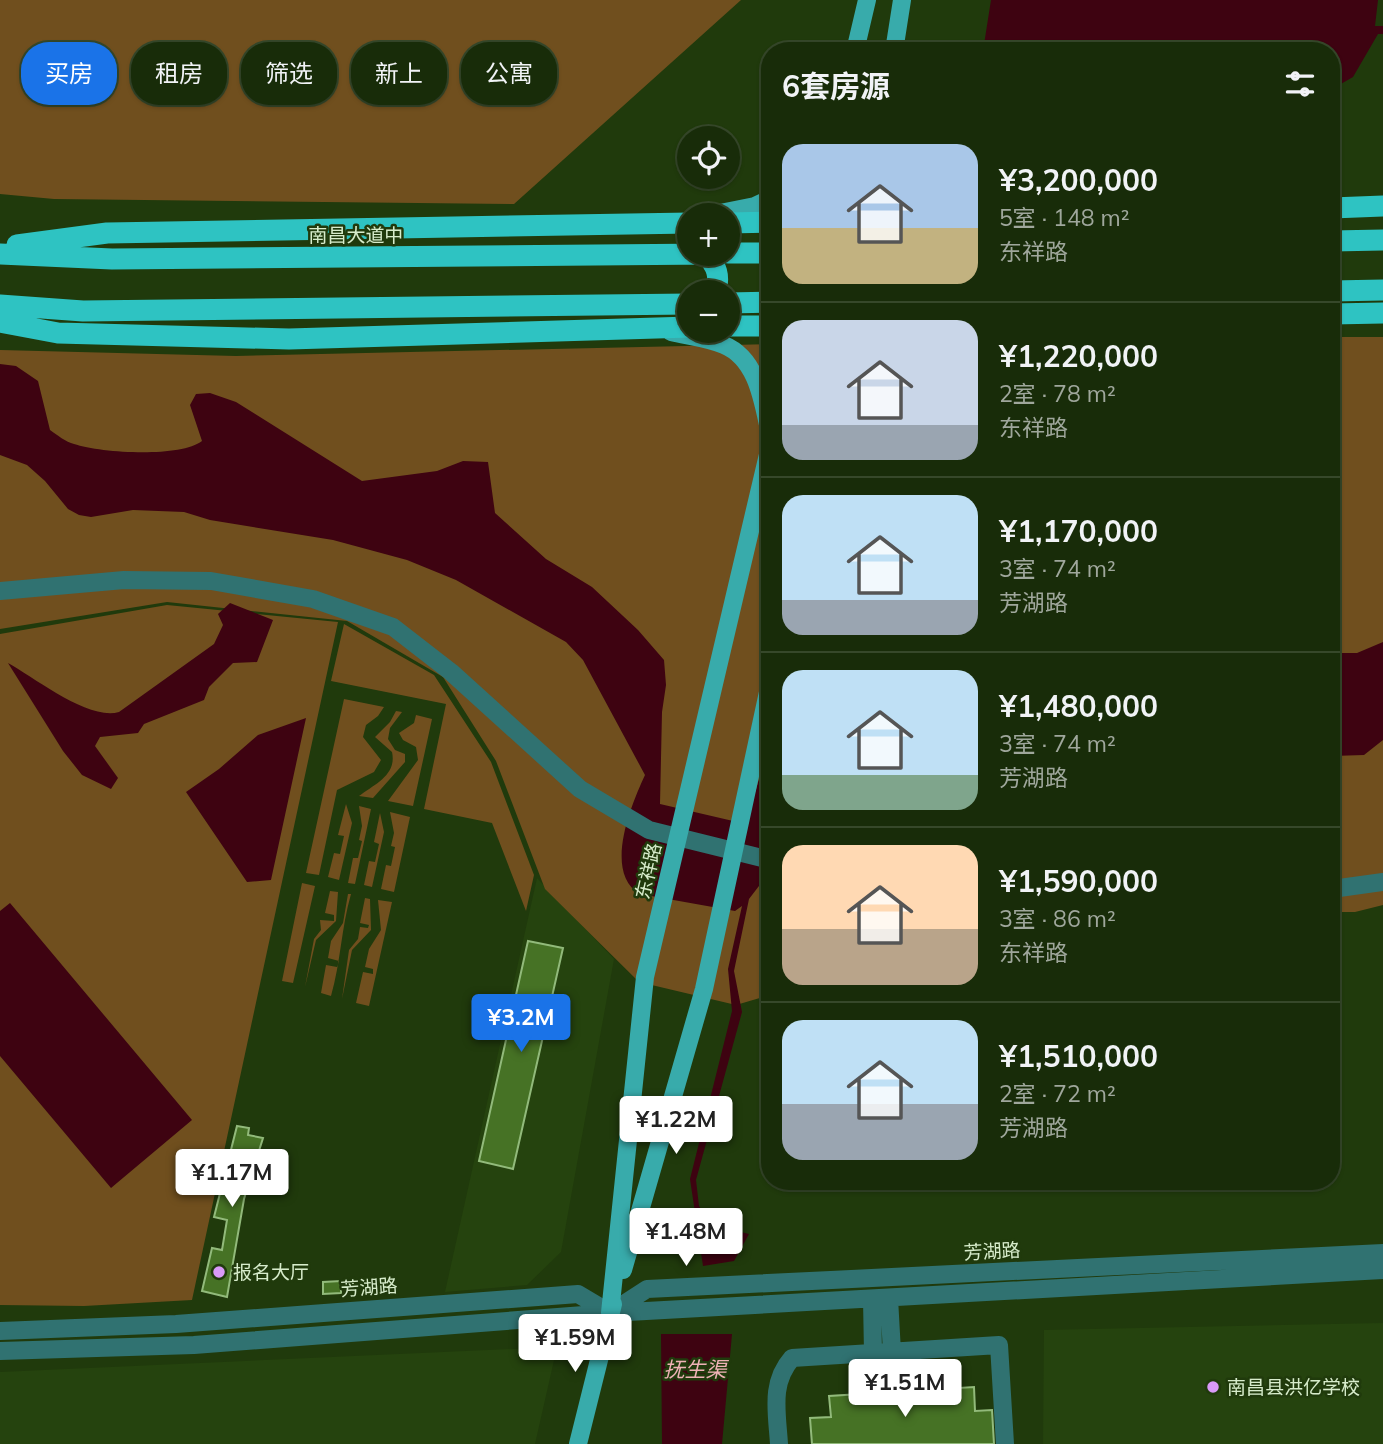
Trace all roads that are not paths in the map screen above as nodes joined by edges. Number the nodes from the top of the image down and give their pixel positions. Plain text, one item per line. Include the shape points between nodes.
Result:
1 (867, 0) edge
2 (902, 0) edge
3 (857, 42) edge
4 (895, 42) edge
5 (761, 203) edge
6 (1383, 206) edge
7 (1340, 208) edge
8 (740, 209) edge
9 (761, 222) edge
10 (677, 223) edge
11 (740, 223) edge
12 (666, 224) junction
13 (677, 230) edge
14 (1383, 240) edge
15 (1340, 241) edge
16 (0, 247) edge
17 (740, 253) edge
18 (761, 253) edge
19 (0, 254) edge
20 (677, 255) edge
21 (1383, 290) edge
22 (1340, 291) edge
23 (761, 302) edge
24 (740, 303) edge
25 (677, 304) edge
26 (0, 305) edge
27 (1383, 313) edge
28 (1340, 314) edge
29 (677, 318) edge
30 (0, 322) edge
31 (761, 326) edge
32 (677, 327) edge
33 (740, 327) edge
34 (650, 328) junction
35 (761, 395) edge
36 (761, 484) edge
37 (0, 592) edge
38 (761, 728) edge
39 (761, 858) edge
40 (1383, 881) edge
41 (1340, 888) edge
42 (1383, 1253) edge
43 (1383, 1270) edge
44 (880, 1299) junction
45 (610, 1312) junction
46 (0, 1331) edge
47 (0, 1351) edge
48 (892, 1352) junction
49 (873, 1353) junction
50 (578, 1444) edge
51 (779, 1444) edge
52 (1005, 1444) edge

1 - 3 main road
2 - 4 main road
5 - 8 main road
6 - 7 highway
9 - 11 highway
10 - 12 highway
12 - 13 highway
12 - 16 highway via 107,233
14 - 15 highway
17 - 18 highway
19 - 20 highway, 南昌大道中 via 112,259
21 - 22 highway
23 - 24 highway
25 - 26 highway via 82,311
27 - 28 highway
29 - 34 highway
30 - 34 highway via 58,333 289,339
31 - 33 highway
32 - 34 highway
34 - 35 main road via 725,345 745,361
36 - 45 main road, 东祥路 via 645,977
37 - 39 street via 124,580 199,581 313,599 393,627 580,789 649,830
38 - 45 main road, 东祥路 via 704,989
40 - 41 street
42 - 45 street, 芳湖路 via 647,1289
43 - 44 street, 芳湖路
44 - 45 street, 芳湖路
44 - 48 street
44 - 49 street
45 - 46 street, 芳湖路 via 579,1294 176,1324
45 - 47 street, 芳湖路 via 194,1346
45 - 50 main road, 东祥路
48 - 49 street
48 - 52 street via 999,1346
49 - 51 street via 792,1358 776,1386

